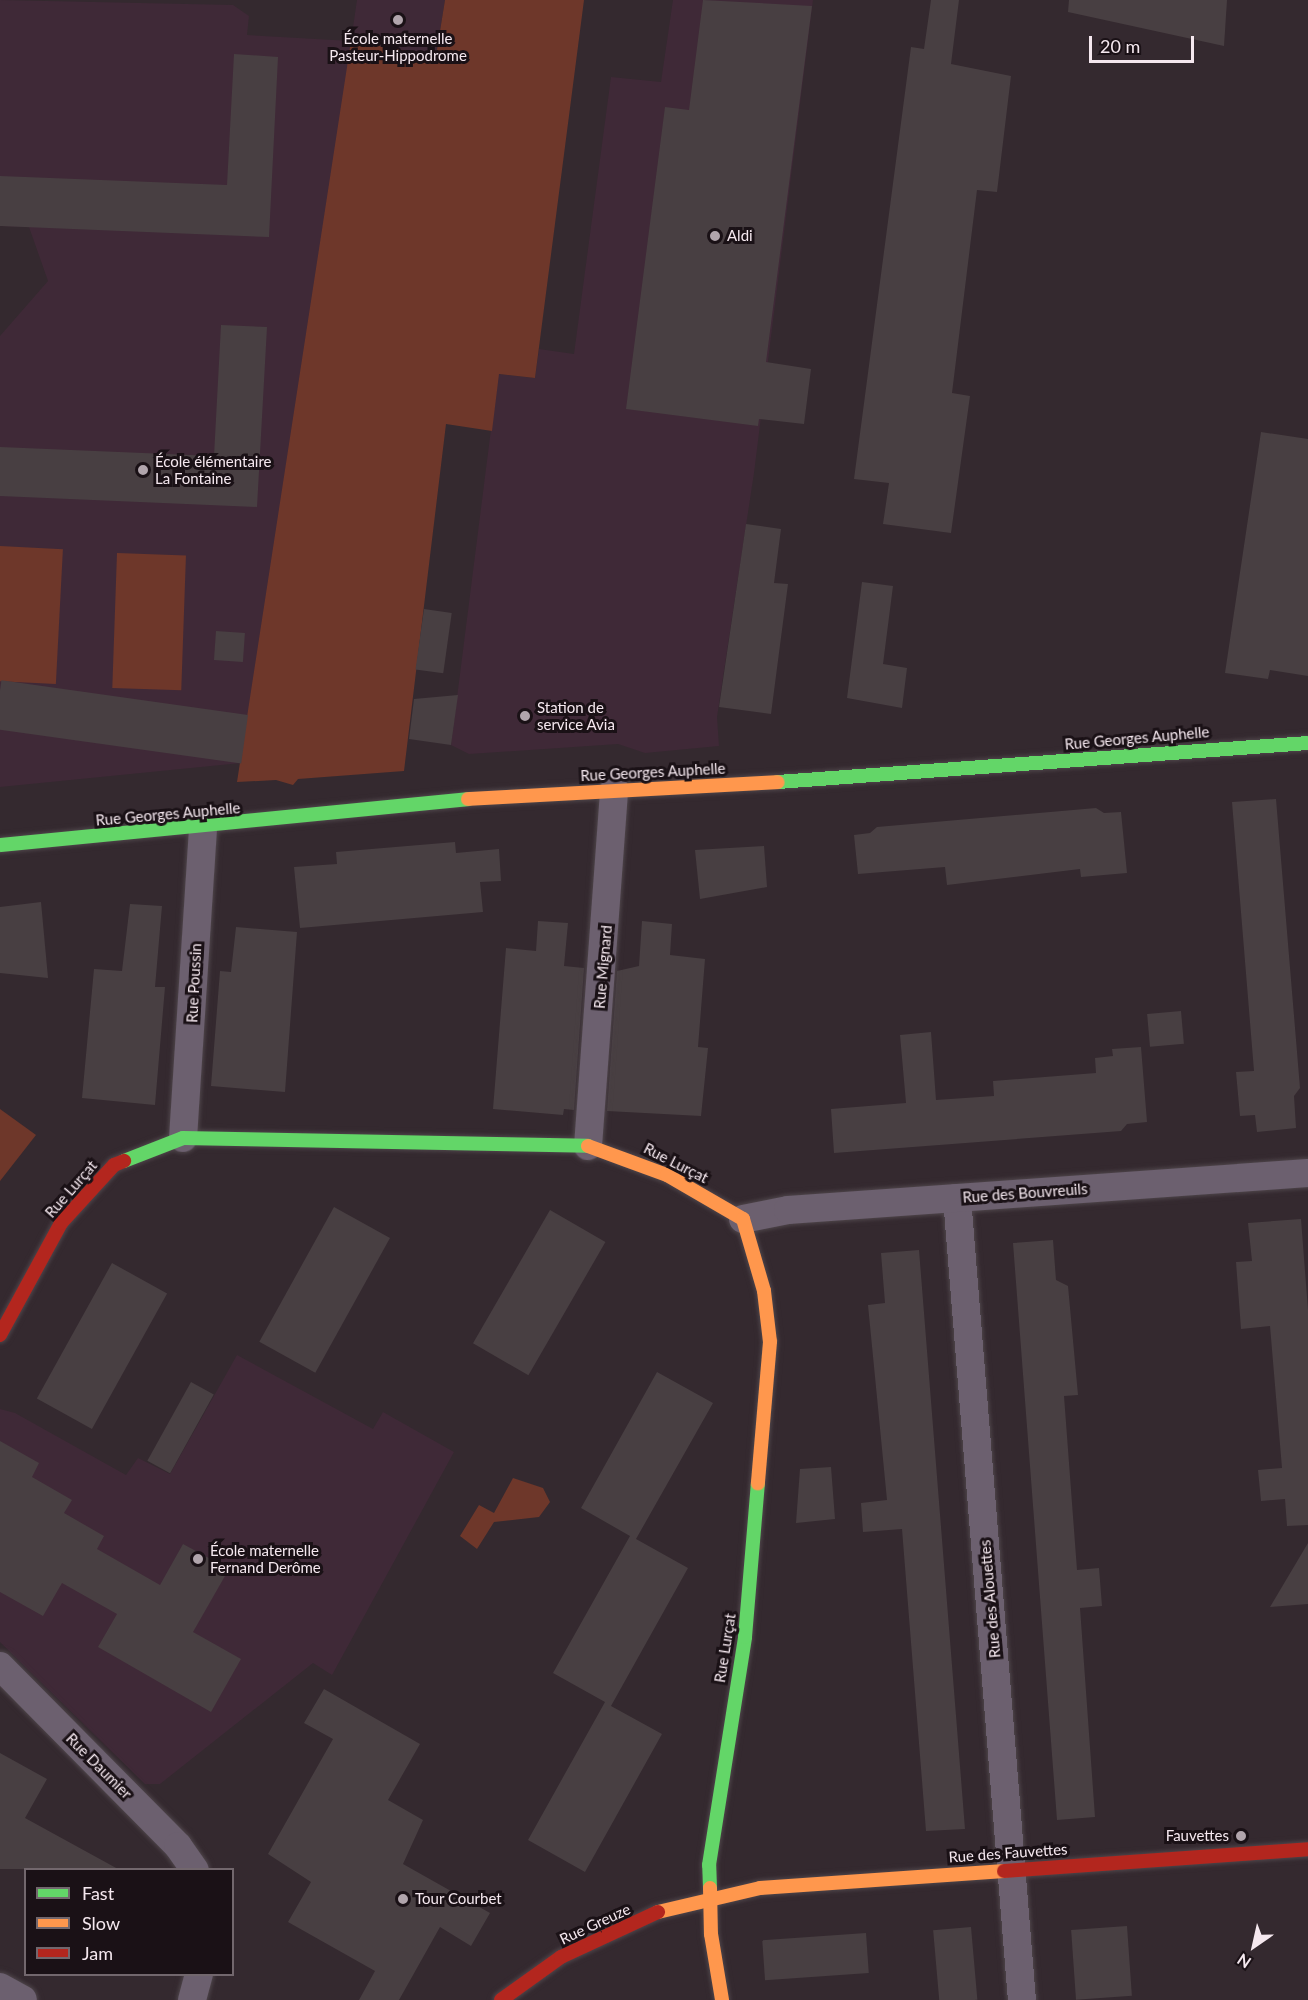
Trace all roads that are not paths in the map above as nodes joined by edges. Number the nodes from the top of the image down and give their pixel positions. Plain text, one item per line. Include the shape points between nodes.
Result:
1 (1308, 743) edge
2 (614, 789) junction
3 (203, 828) junction
4 (0, 845) edge
5 (183, 1138) junction
6 (588, 1146) junction
7 (1308, 1173) edge
8 (957, 1198) junction
9 (744, 1219) junction
10 (0, 1335) edge
11 (0, 1666) edge
12 (1308, 1849) edge
13 (194, 1868) edge
14 (1014, 1869) junction
15 (712, 1897) junction
16 (199, 1976) edge
17 (0, 1987) edge
18 (0, 1993) edge
19 (7, 2000) edge
20 (22, 2000) edge
21 (192, 2000) edge
22 (501, 2000) edge
23 (722, 2000) edge
24 (1022, 2000) edge

1 - 2 street, Rue Georges Auphelle via 798,781
2 - 3 street, Rue Georges Auphelle via 491,797
2 - 6 street, Rue Mignard
3 - 4 street, Rue Georges Auphelle
3 - 5 street, Rue Poussin
5 - 6 street, Rue Lurçat
5 - 10 street, Rue Lurçat via 114,1164 61,1223
6 - 9 street, Rue Lurçat via 667,1175
7 - 8 street, Rue des Bouvreuils
8 - 9 street, Rue des Bouvreuils via 788,1210
8 - 14 street, Rue des Alouettes
9 - 15 street, Rue Lurçat via 764,1291 770,1342 745,1637 709,1865
11 - 13 street, Rue Daumier via 178,1846
12 - 14 street, Rue des Fauvettes
14 - 15 street, Rue des Fauvettes via 760,1888
14 - 24 street, Rue des Alouettes
15 - 22 street, Rue Greuze via 656,1913 561,1957
15 - 23 street, Rue Lurçat via 711,1934
16 - 21 street
17 - 20 street
18 - 19 street

